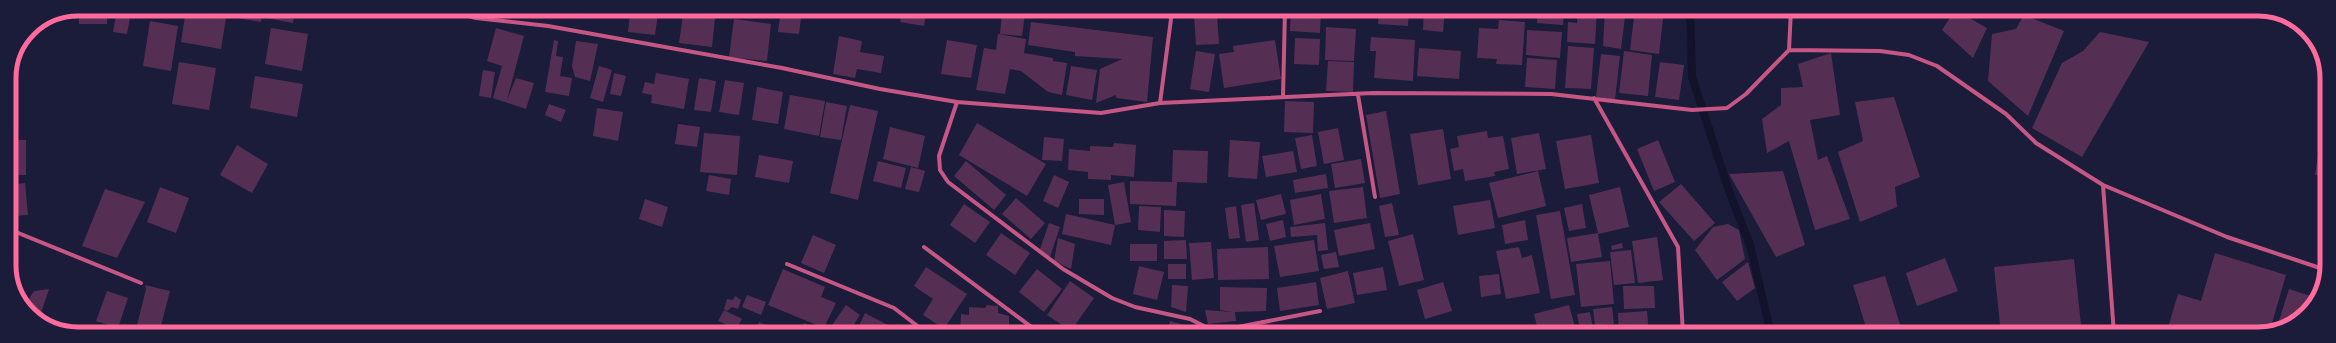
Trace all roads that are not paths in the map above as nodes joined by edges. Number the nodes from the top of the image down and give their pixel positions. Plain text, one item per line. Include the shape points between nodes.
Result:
1 (470, 16) edge
2 (1170, 16) edge
3 (1285, 16) edge
4 (1791, 16) edge
5 (1789, 50) junction
6 (1358, 95) junction
7 (1283, 97) junction
8 (1594, 98) junction
9 (957, 102) junction
10 (1160, 103) junction
11 (2103, 185) junction
12 (1375, 197) dead end
13 (16, 232) edge
14 (924, 247) dead end
15 (787, 264) dead end
16 (2320, 268) edge
17 (141, 283) dead end
18 (1320, 311) dead end
19 (1262, 322) junction
20 (919, 327) edge
21 (1032, 327) edge
22 (1262, 327) edge
23 (1683, 327) edge
24 (2113, 327) edge

1 - 9 street via 548,26 782,68 880,90
2 - 10 street
3 - 7 street
4 - 5 street
5 - 8 street via 1746,94 1727,108 1692,110
5 - 11 street via 1880,51 1909,54 1937,66 2006,114 2036,143
6 - 7 street
6 - 8 street via 1488,92
6 - 12 street
7 - 10 street
8 - 23 street via 1678,247
9 - 10 street via 1101,113
9 - 19 street via 939,156 940,170 948,182 1063,268 1112,298 1190,319 1206,327 1238,327
11 - 16 street via 2227,237
11 - 24 street
13 - 17 street
14 - 21 street
15 - 20 street via 894,308
18 - 19 street
19 - 22 street

